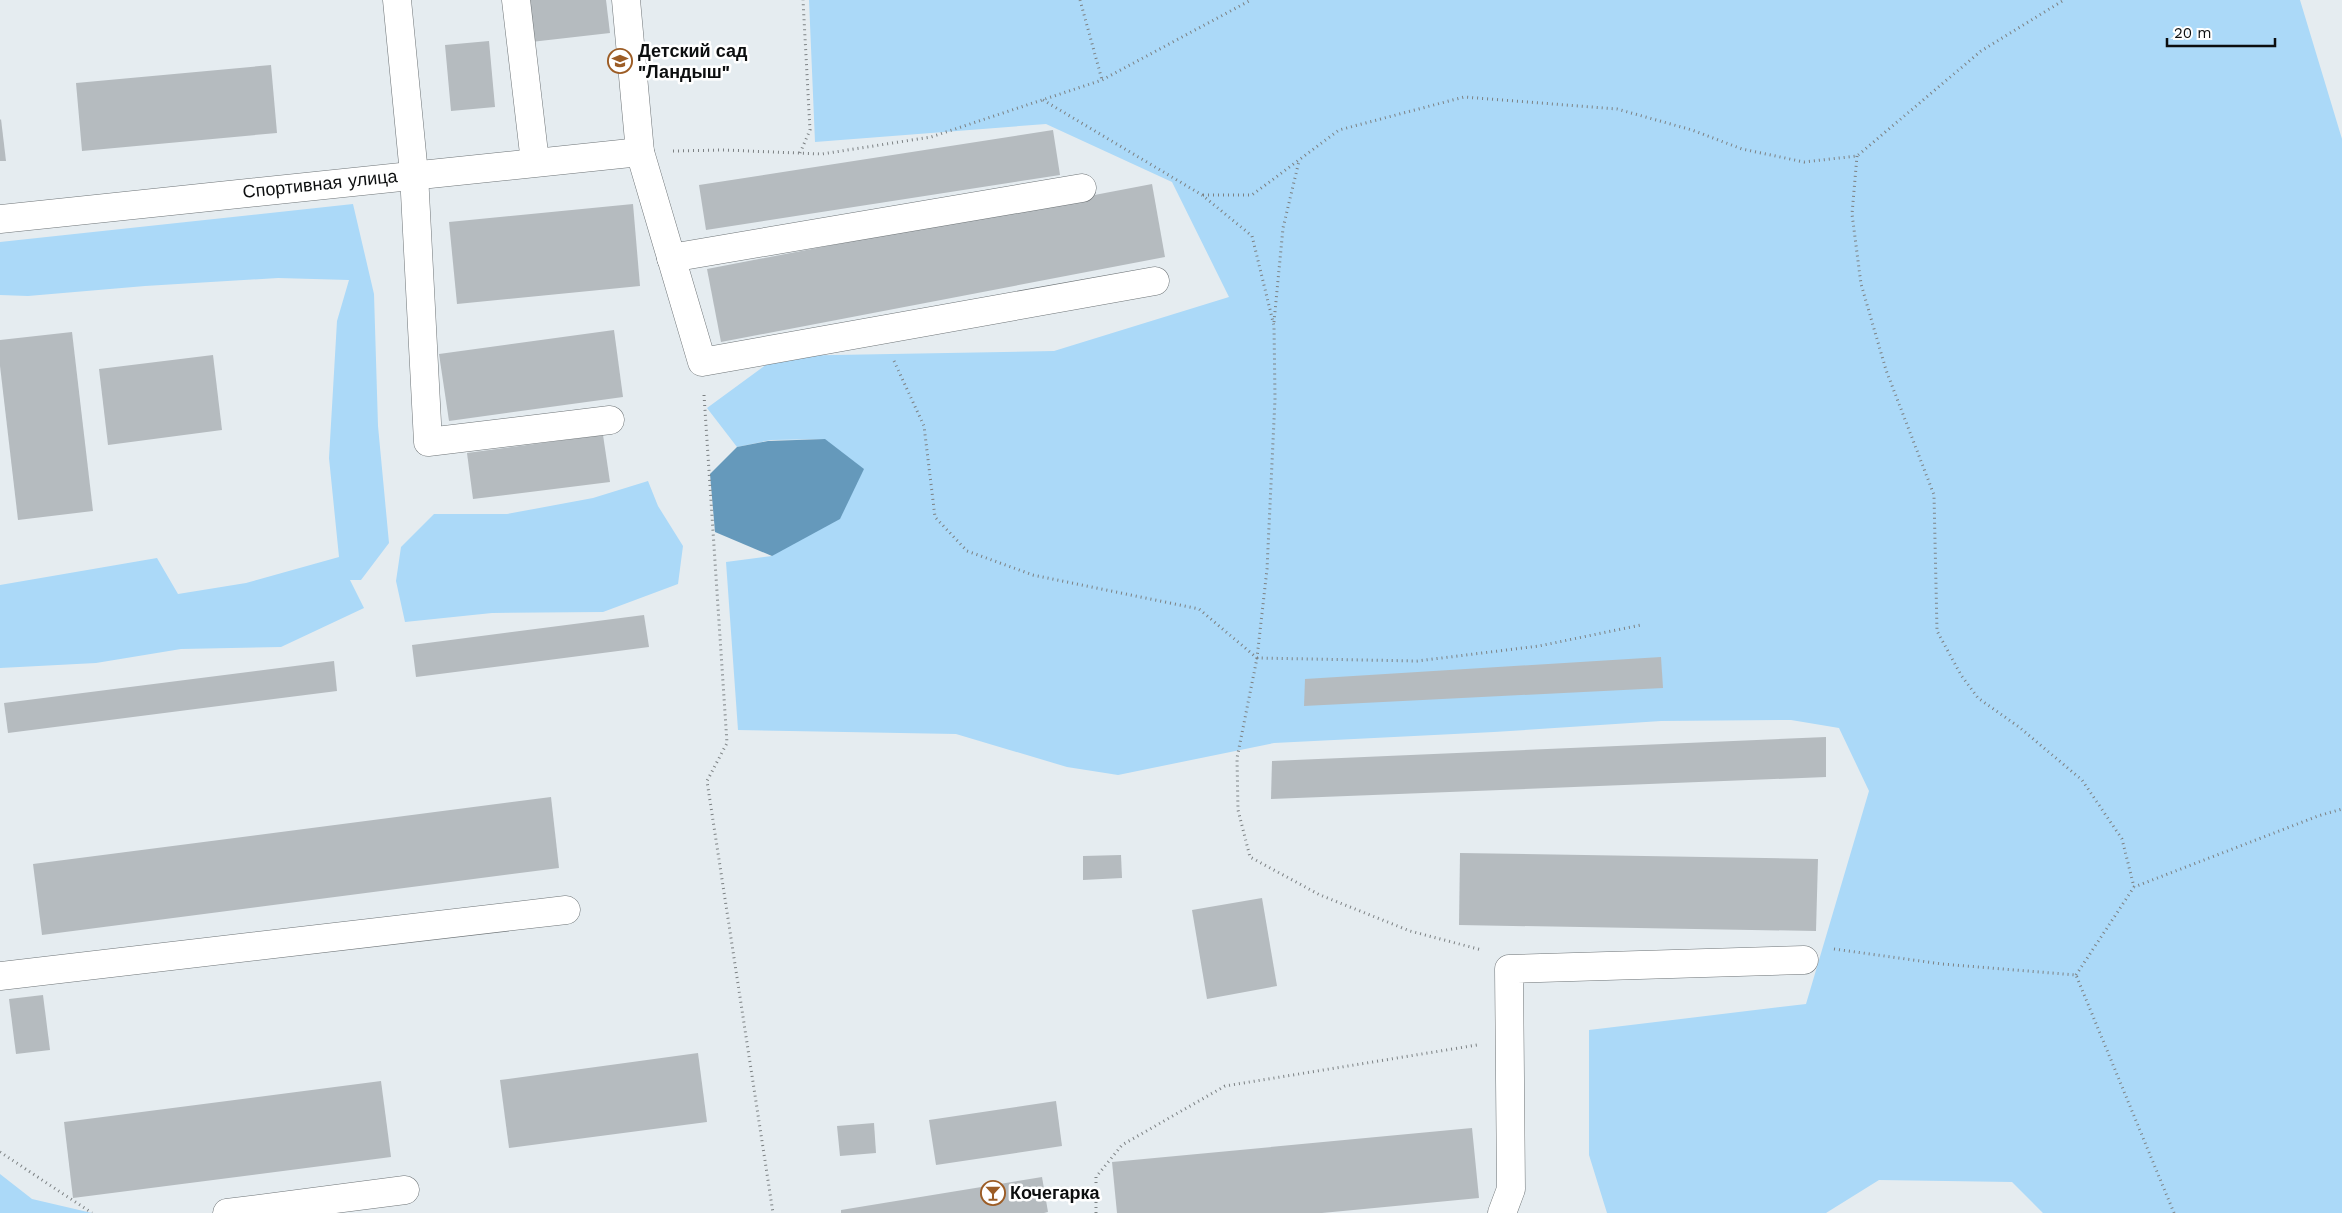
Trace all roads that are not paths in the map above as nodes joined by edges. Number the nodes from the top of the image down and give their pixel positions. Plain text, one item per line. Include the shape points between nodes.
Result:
1 (397, 0) edge
2 (516, 0) edge
3 (626, 0) edge
4 (640, 152) junction
5 (535, 162) junction
6 (414, 174) junction
7 (1082, 188) dead end
8 (0, 218) edge
9 (671, 258) junction
10 (1155, 281) dead end
11 (610, 420) dead end
12 (566, 910) dead end
13 (1814, 954) road end
14 (0, 976) edge
15 (405, 1190) dead end
16 (227, 1213) edge
17 (1502, 1213) edge

1 - 6 street
2 - 5 street
3 - 4 street
4 - 5 street, Спортивная улица
4 - 9 street
5 - 6 street, Спортивная улица
6 - 8 street, Спортивная улица
6 - 11 street via 428,442
7 - 9 street
9 - 10 street via 702,362
12 - 14 street
13 - 17 street via 1509,969 1511,1189
15 - 16 street

